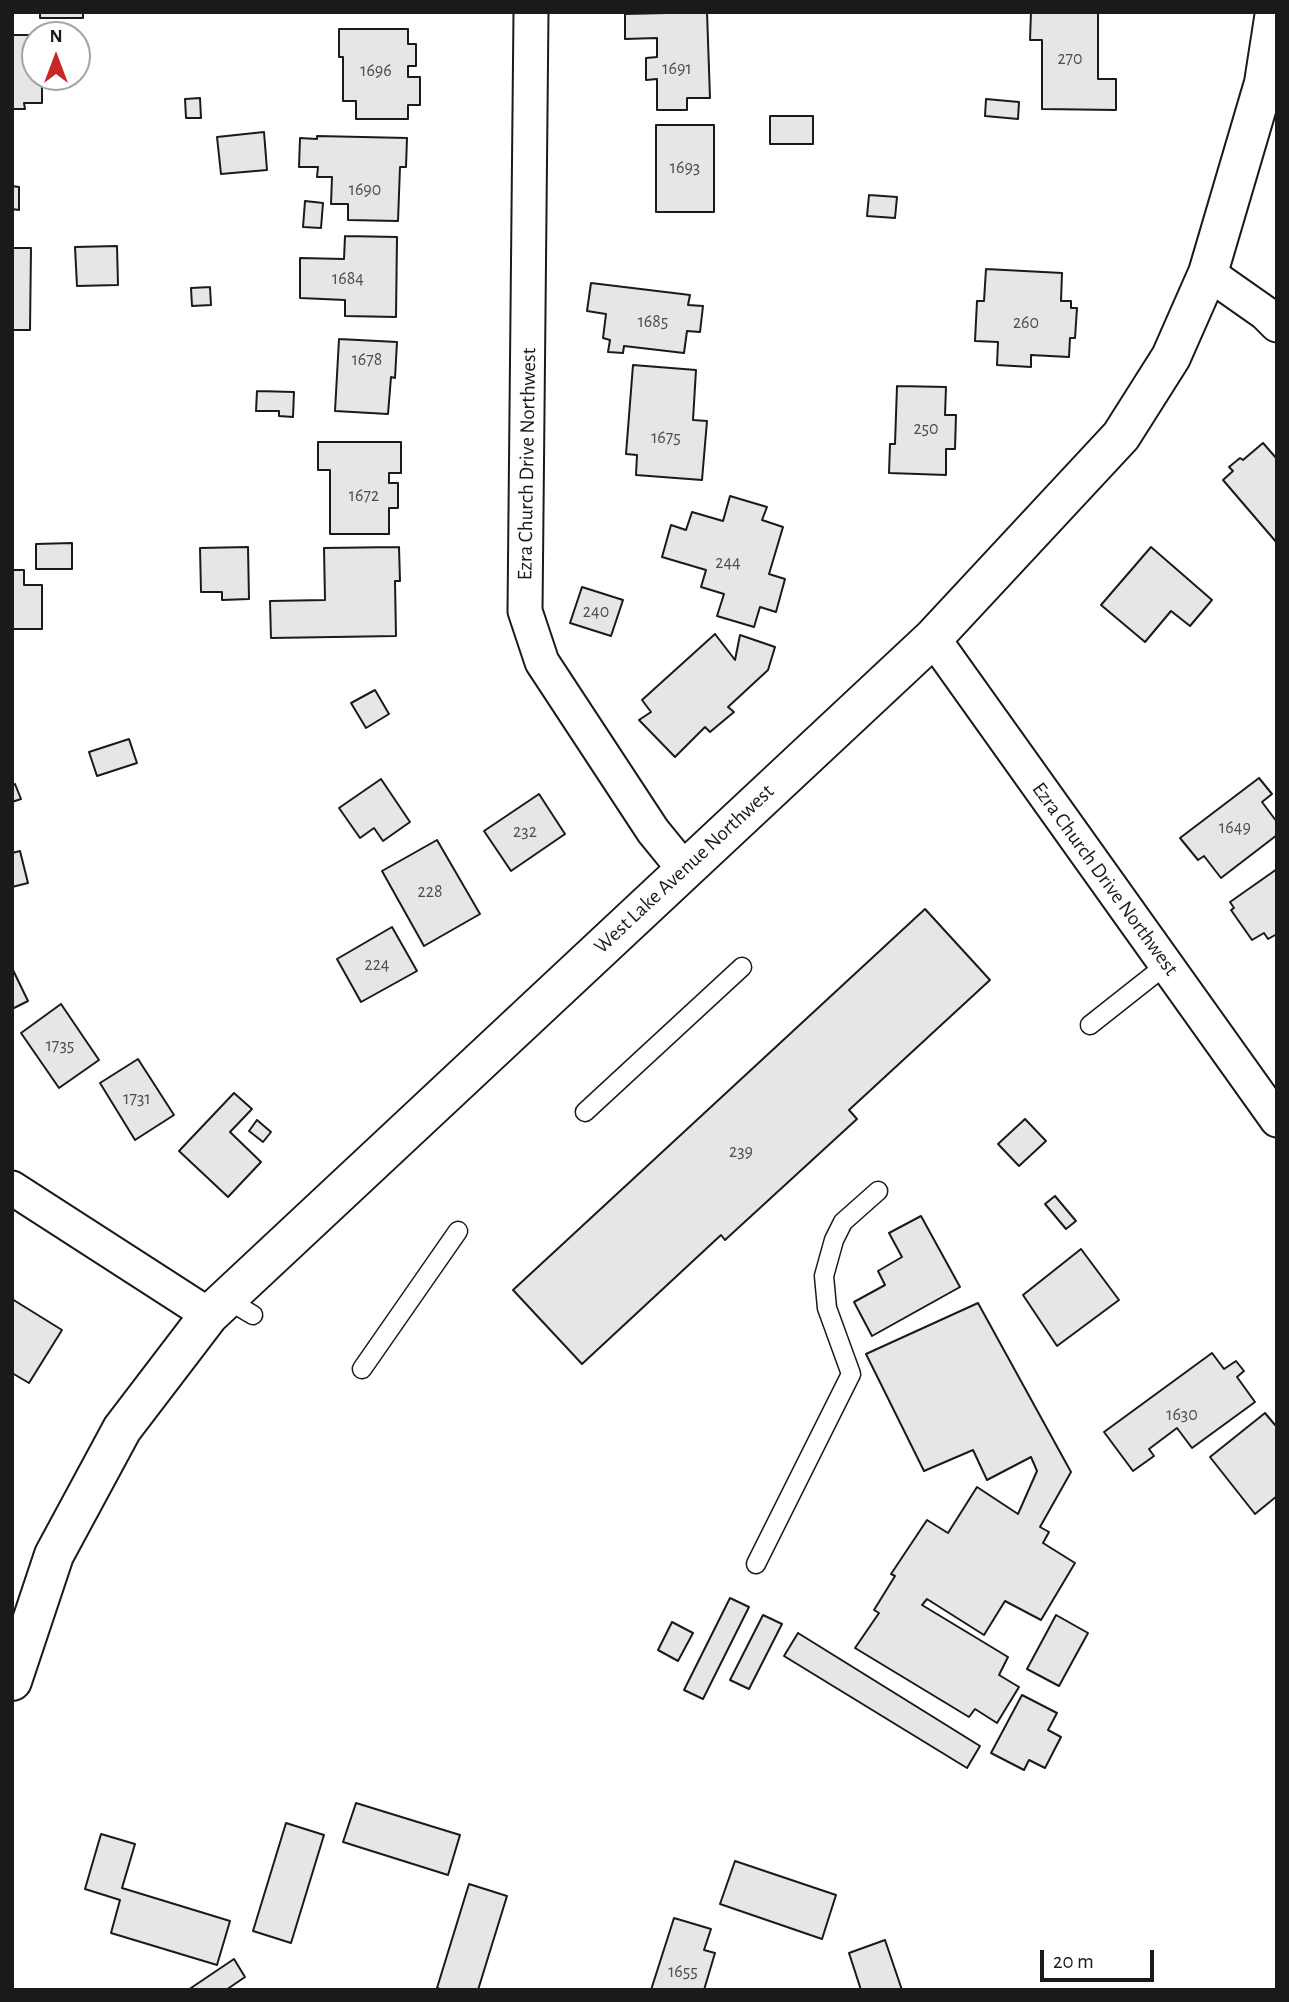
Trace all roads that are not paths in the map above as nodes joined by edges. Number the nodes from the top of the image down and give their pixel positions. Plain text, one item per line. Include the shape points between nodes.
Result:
1 (531, 12) edge
2 (1276, 12) edge
3 (1208, 273) junction
4 (1277, 326) edge
5 (933, 638) junction
6 (684, 869) junction
7 (1166, 965) junction
8 (742, 967) dead end
9 (1090, 1024) dead end
10 (585, 1112) dead end
11 (1277, 1119) edge
12 (12, 1188) edge
13 (878, 1191) dead end
14 (458, 1231) dead end
15 (229, 1310) junction
16 (362, 1369) dead end
17 (756, 1564) dead end
18 (12, 1681) edge

1 - 6 street, Ezra Church Drive Northwest via 525,611 542,662 653,831
2 - 3 street, West Lake Avenue Northwest via 1264,83
3 - 4 street
3 - 5 street, West Lake Avenue Northwest via 1171,357 1121,436
5 - 6 street, West Lake Avenue Northwest
5 - 7 street, Ezra Church Drive Northwest
6 - 15 street, West Lake Avenue Northwest
7 - 9 lane
7 - 11 street, Ezra Church Drive Northwest
8 - 10 lane
12 - 15 street
13 - 17 lane via 843,1222 824,1276 827,1308 851,1374
14 - 16 lane
15 - 18 street, West Lake Avenue Northwest via 122,1429 54,1555

